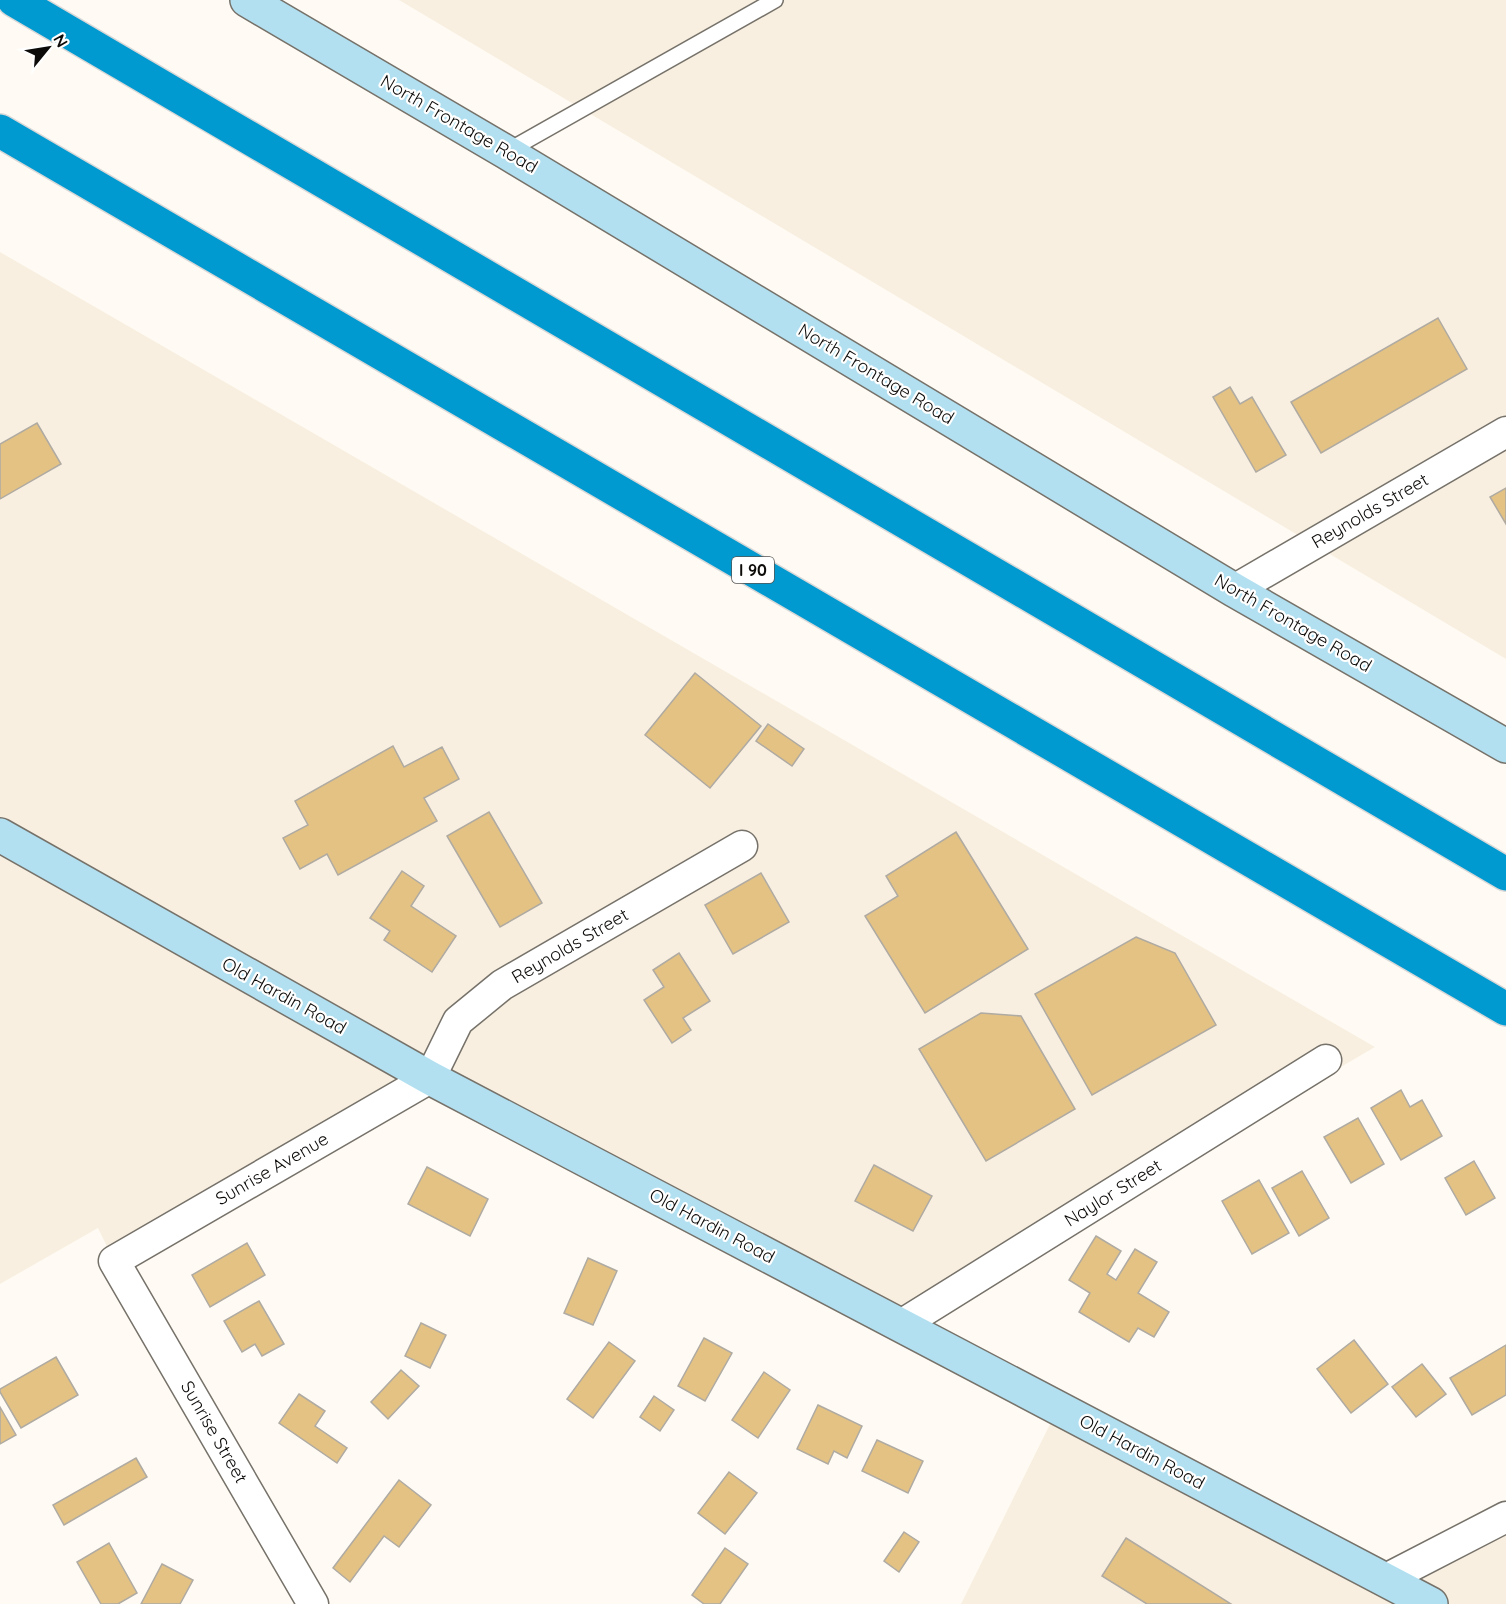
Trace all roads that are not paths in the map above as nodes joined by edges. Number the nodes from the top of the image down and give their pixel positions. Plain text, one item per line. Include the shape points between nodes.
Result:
1 (14, 0) edge
2 (247, 0) edge
3 (775, 0) edge
4 (0, 131) edge
5 (506, 152) junction
6 (1506, 432) edge
7 (1234, 590) junction
8 (1506, 746) edge
9 (0, 835) edge
10 (742, 846) dead end
11 (1506, 874) edge
12 (1506, 1009) edge
13 (1326, 1060) dead end
14 (430, 1078) junction
15 (114, 1260) joint
16 (901, 1325) junction
17 (1506, 1517) edge
18 (1386, 1579) junction
19 (313, 1604) edge
20 (1431, 1604) edge

1 - 11 highway
2 - 5 main road, North Frontage Road
3 - 5 lane
4 - 12 highway, I 90
5 - 7 main road, North Frontage Road
6 - 7 street, Reynolds Street
7 - 8 main road, North Frontage Road
9 - 14 main road, Old Hardin Road
10 - 14 street, Reynolds Street via 502,985 458,1021
13 - 16 street, Naylor Street
14 - 15 street, Sunrise Avenue
14 - 16 main road, Old Hardin Road
15 - 19 street, Sunrise Street
16 - 18 main road, Old Hardin Road
17 - 18 street
18 - 20 main road, Old Hardin Road

